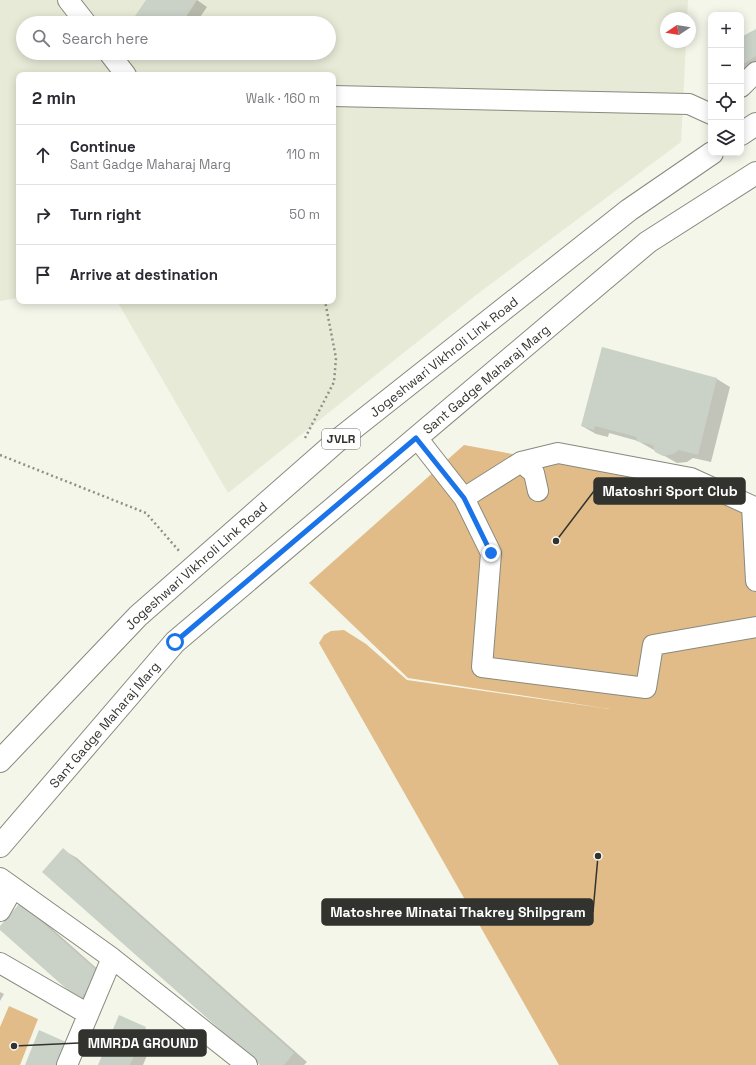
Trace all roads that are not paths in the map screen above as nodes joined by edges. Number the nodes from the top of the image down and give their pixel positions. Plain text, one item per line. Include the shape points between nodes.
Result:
1 (68, 0) edge
2 (81, 16) edge
3 (114, 60) edge
4 (124, 72) edge
5 (756, 72) edge
6 (744, 84) edge
7 (336, 96) edge
8 (708, 113) edge
9 (708, 156) edge
10 (756, 173) edge
11 (416, 438) junction
12 (521, 462) junction
13 (538, 491) dead end
14 (464, 498) junction
15 (756, 581) edge
16 (756, 627) edge
17 (0, 761) edge
18 (0, 846) edge
19 (7, 883) edge
20 (0, 911) edge
21 (112, 958) junction
22 (0, 963) edge
23 (88, 1014) junction
24 (66, 1065) edge
25 (248, 1065) edge

1 - 2 street
3 - 4 street
5 - 6 street
7 - 8 street via 689,104
9 - 17 main road, Jogeshwari Vikhroli Link Road / JVLR via 629,210 337,441 138,616
10 - 11 main road, Sant Gadge Maharaj Marg via 648,242
11 - 14 street
11 - 18 main road, Sant Gadge Maharaj Marg via 175,642
12 - 13 street via 534,473
12 - 14 street
12 - 15 street via 558,453 691,478 752,506
14 - 16 street via 491,553 482,668 646,688 653,645
19 - 20 street
19 - 21 street
21 - 23 street
21 - 25 street
22 - 23 street
23 - 24 street

